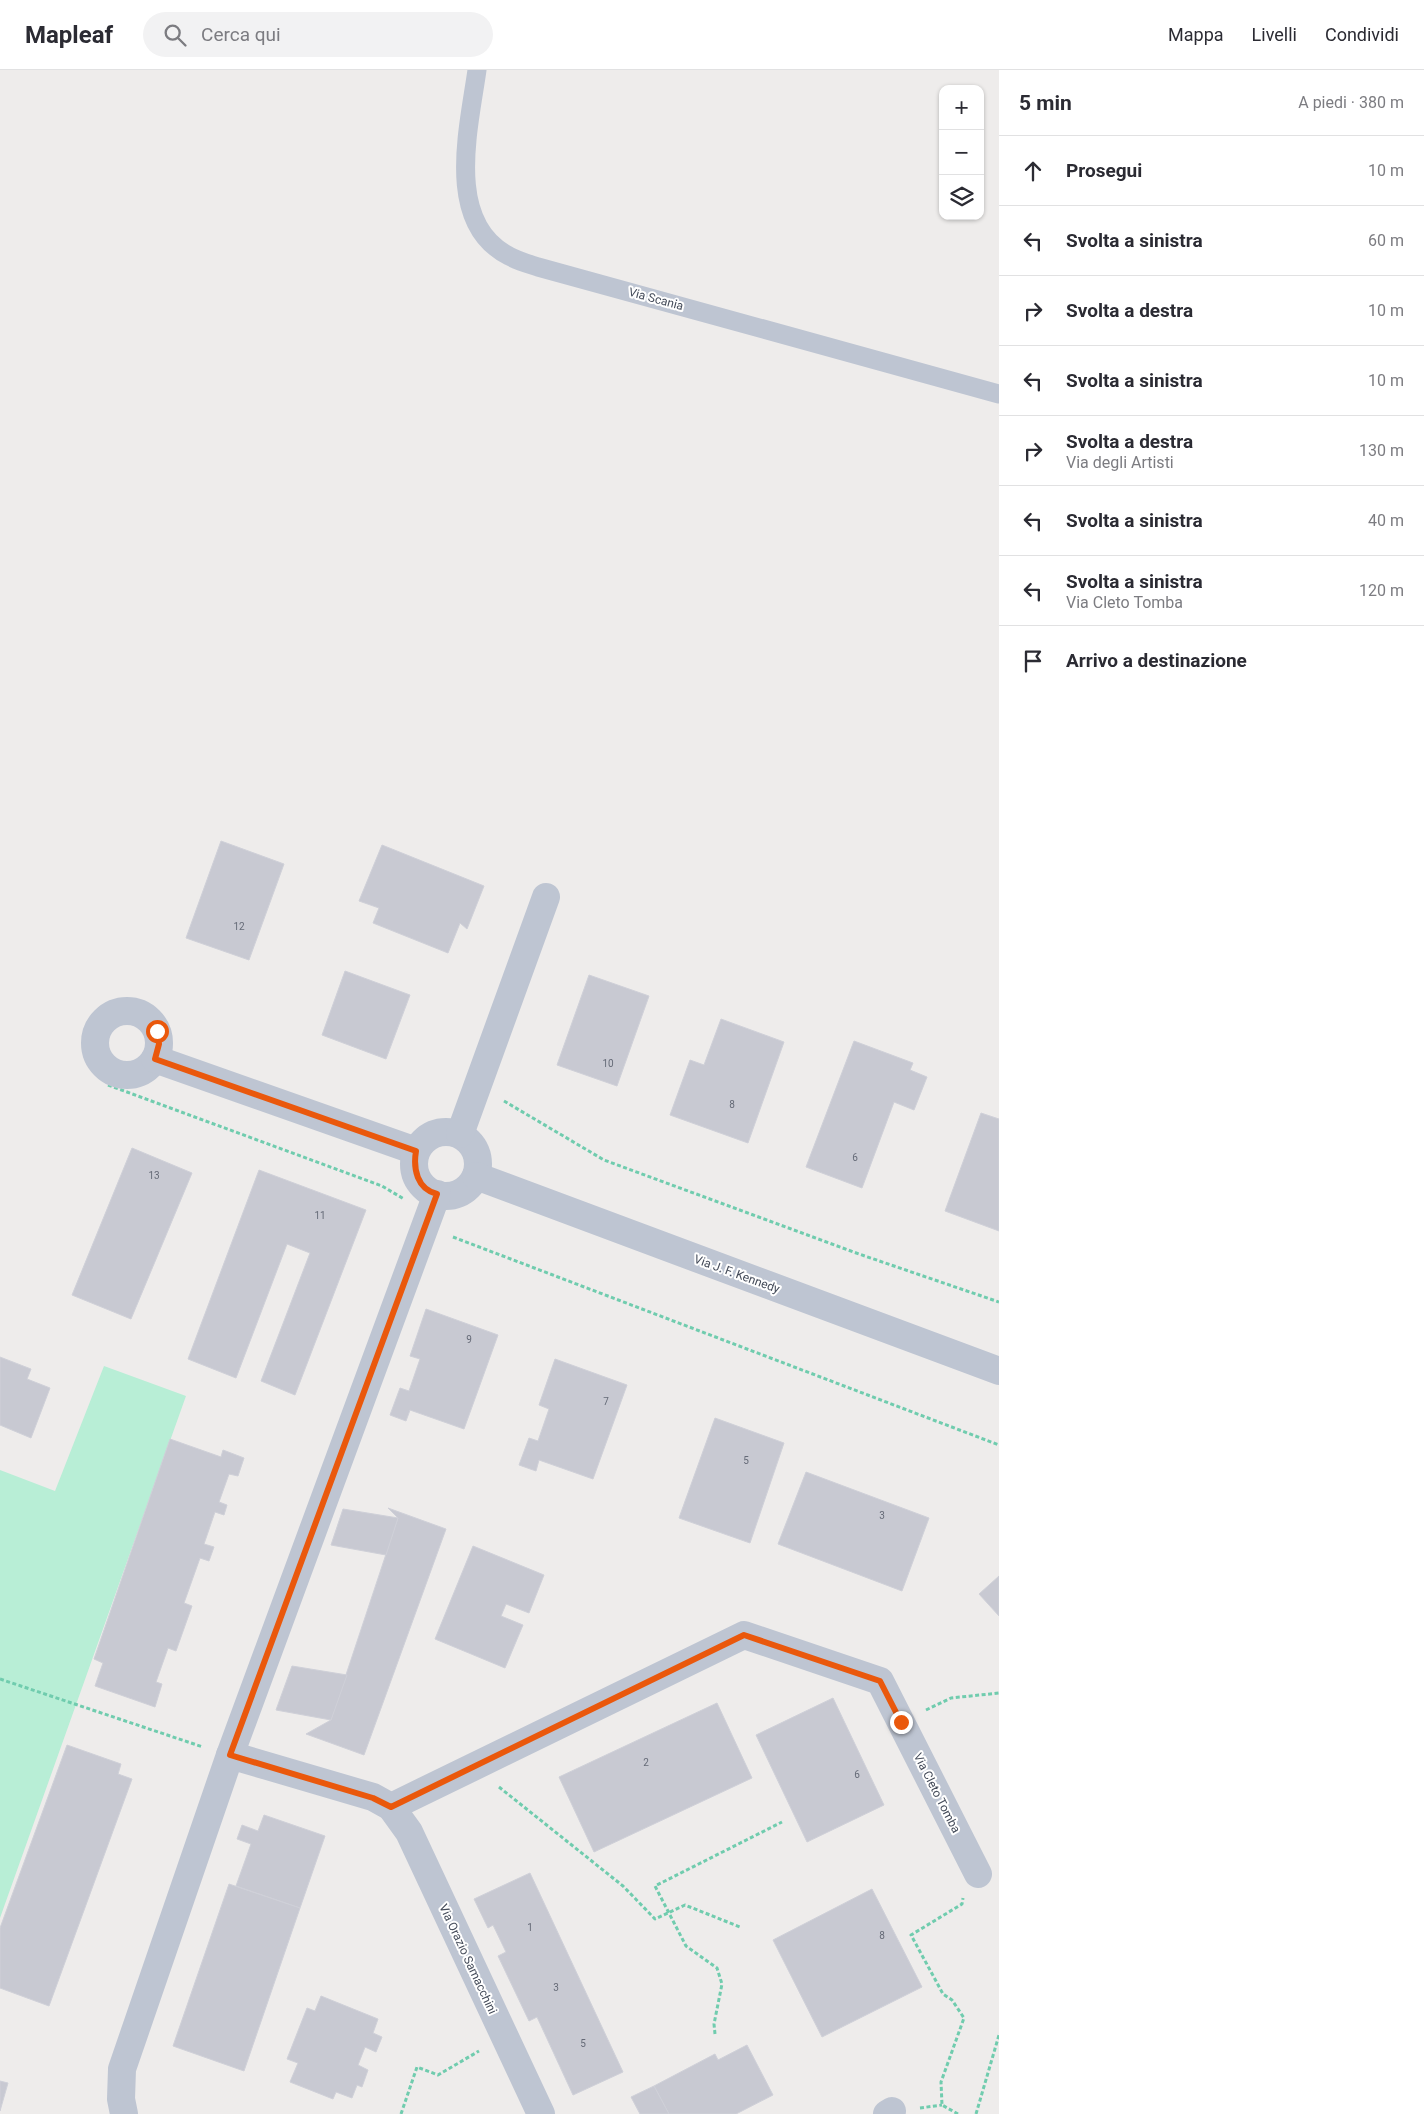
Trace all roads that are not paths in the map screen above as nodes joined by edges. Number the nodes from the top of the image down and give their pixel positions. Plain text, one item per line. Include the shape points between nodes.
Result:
1 (477, 70) edge
2 (999, 394) edge
3 (546, 897) dead end
4 (155, 1059) dead end
5 (460, 1134) junction
6 (416, 1151) junction
7 (476, 1176) junction
8 (437, 1194) junction
9 (999, 1371) edge
10 (230, 1755) junction
11 (391, 1807) junction
12 (976, 1869) road end
13 (124, 2114) edge
14 (541, 2114) edge

1 - 2 lane, Via Scania via 465,180 468,206 476,224 508,256 548,270
3 - 5 street
4 - 6 street
5 - 6 street via 447,1131 432,1134
5 - 7 street via 470,1141 476,1152 479,1164
6 - 8 street via 417,1178
7 - 8 street via 469,1187 458,1194
7 - 9 street, Via J. F. Kennedy
8 - 10 street
10 - 11 street via 373,1798
10 - 13 street via 122,2069
11 - 12 street, Via Cleto Tomba via 744,1635 880,1681
11 - 14 street, Via Orazio Samacchini via 409,1832

